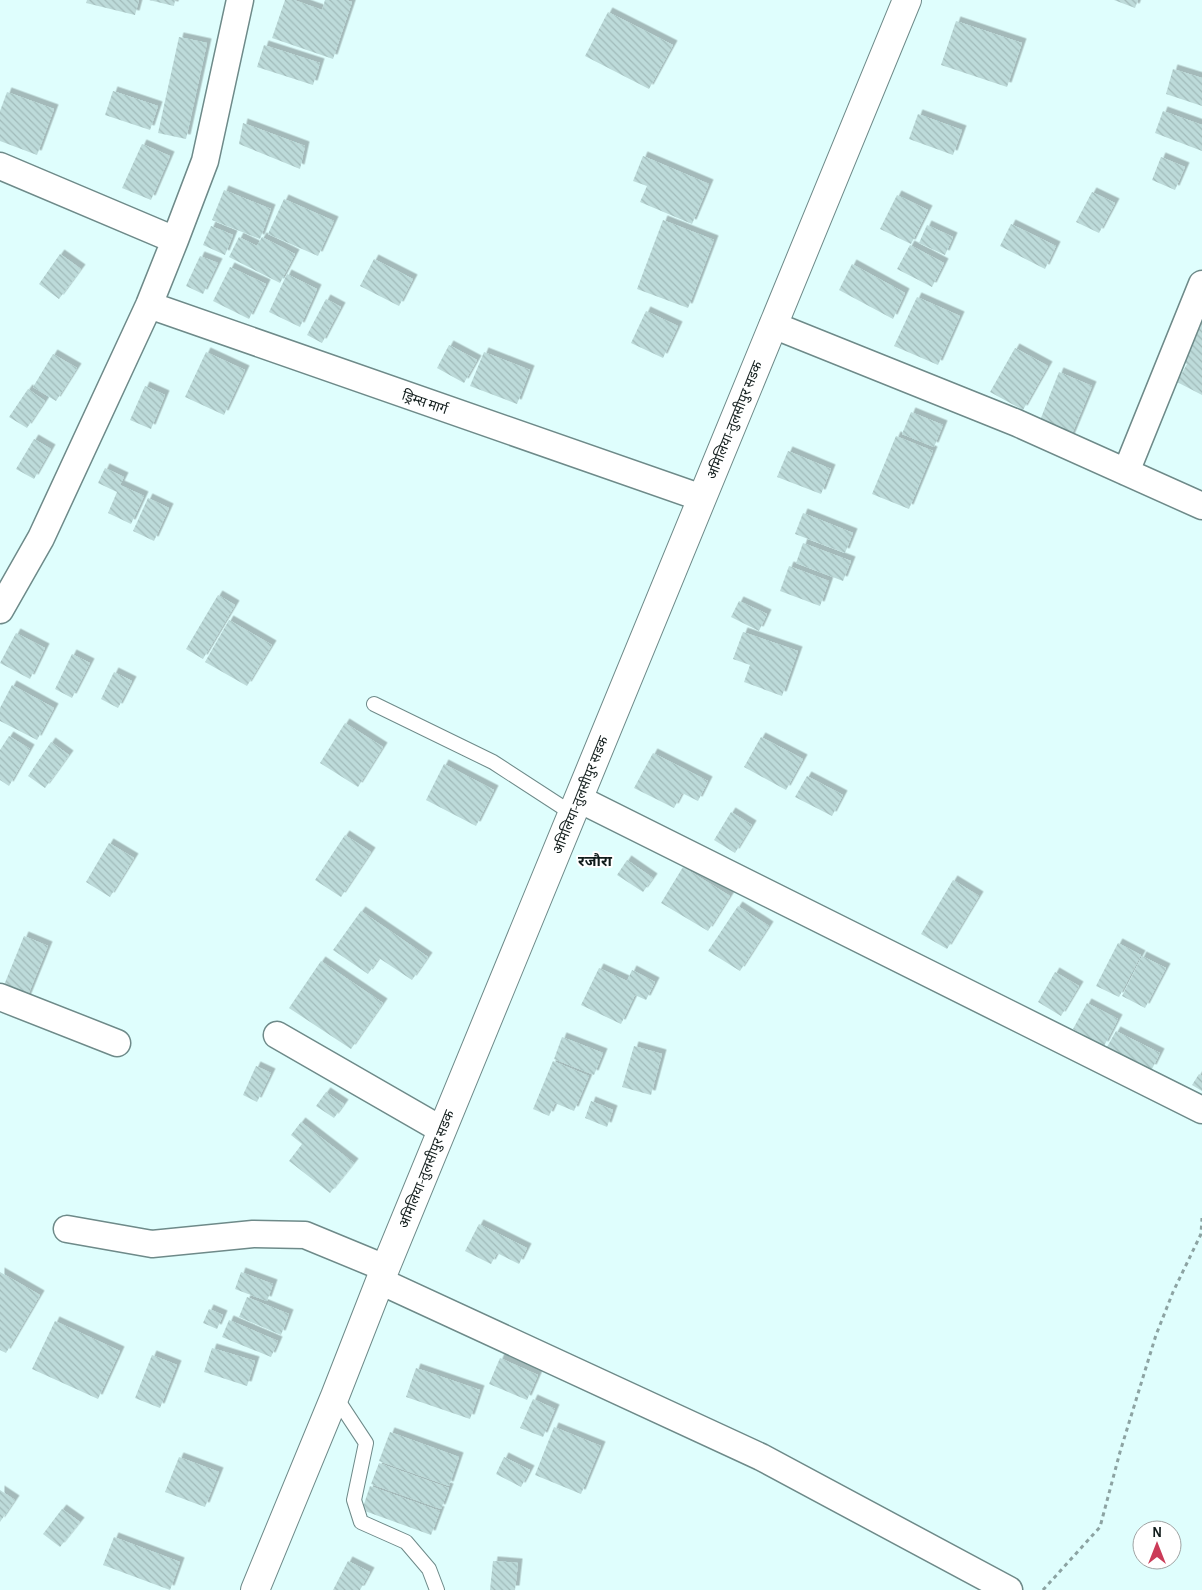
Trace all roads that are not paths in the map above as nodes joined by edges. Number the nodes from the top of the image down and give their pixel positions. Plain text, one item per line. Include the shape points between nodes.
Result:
1 (240, 0) edge
2 (907, 0) edge
3 (0, 166) edge
4 (175, 240) junction
5 (1202, 284) edge
6 (149, 305) junction
7 (773, 325) junction
8 (1126, 472) junction
9 (702, 498) junction
10 (1202, 506) edge
11 (0, 610) edge
12 (374, 704) dead end
13 (576, 807) junction
14 (0, 997) edge
15 (277, 1035) dead end
16 (117, 1043) dead end
17 (1202, 1110) edge
18 (442, 1130) junction
19 (67, 1229) dead end
20 (383, 1274) junction
21 (335, 1396) junction
22 (254, 1590) edge
23 (437, 1590) edge
24 (1009, 1590) edge

1 - 4 street via 205,161
2 - 7 main road, अमिलिया-तुलसीपुर सडक
3 - 4 street
4 - 6 street
5 - 8 street
6 - 9 street, ड्रिम्स मार्ग
6 - 11 street via 41,538
7 - 8 street via 1018,423
7 - 9 main road, अमिलिया-तुलसीपुर सडक
8 - 10 street
9 - 13 main road, अमिलिया-तुलसीपुर सडक
12 - 13 lane
13 - 17 street
13 - 18 main road, अमिलिया-तुलसीपुर सडक
14 - 16 street
15 - 18 street
18 - 20 main road, अमिलिया-तुलसीपुर सडक
19 - 20 street via 152,1244 253,1234 305,1235
20 - 21 main road, अमिलिया-तुलसीपुर सडक
20 - 24 street via 762,1457
21 - 22 main road, अमिलिया-तुलसीपुर सडक
21 - 23 lane via 366,1443 354,1500 361,1522 406,1542 429,1570

